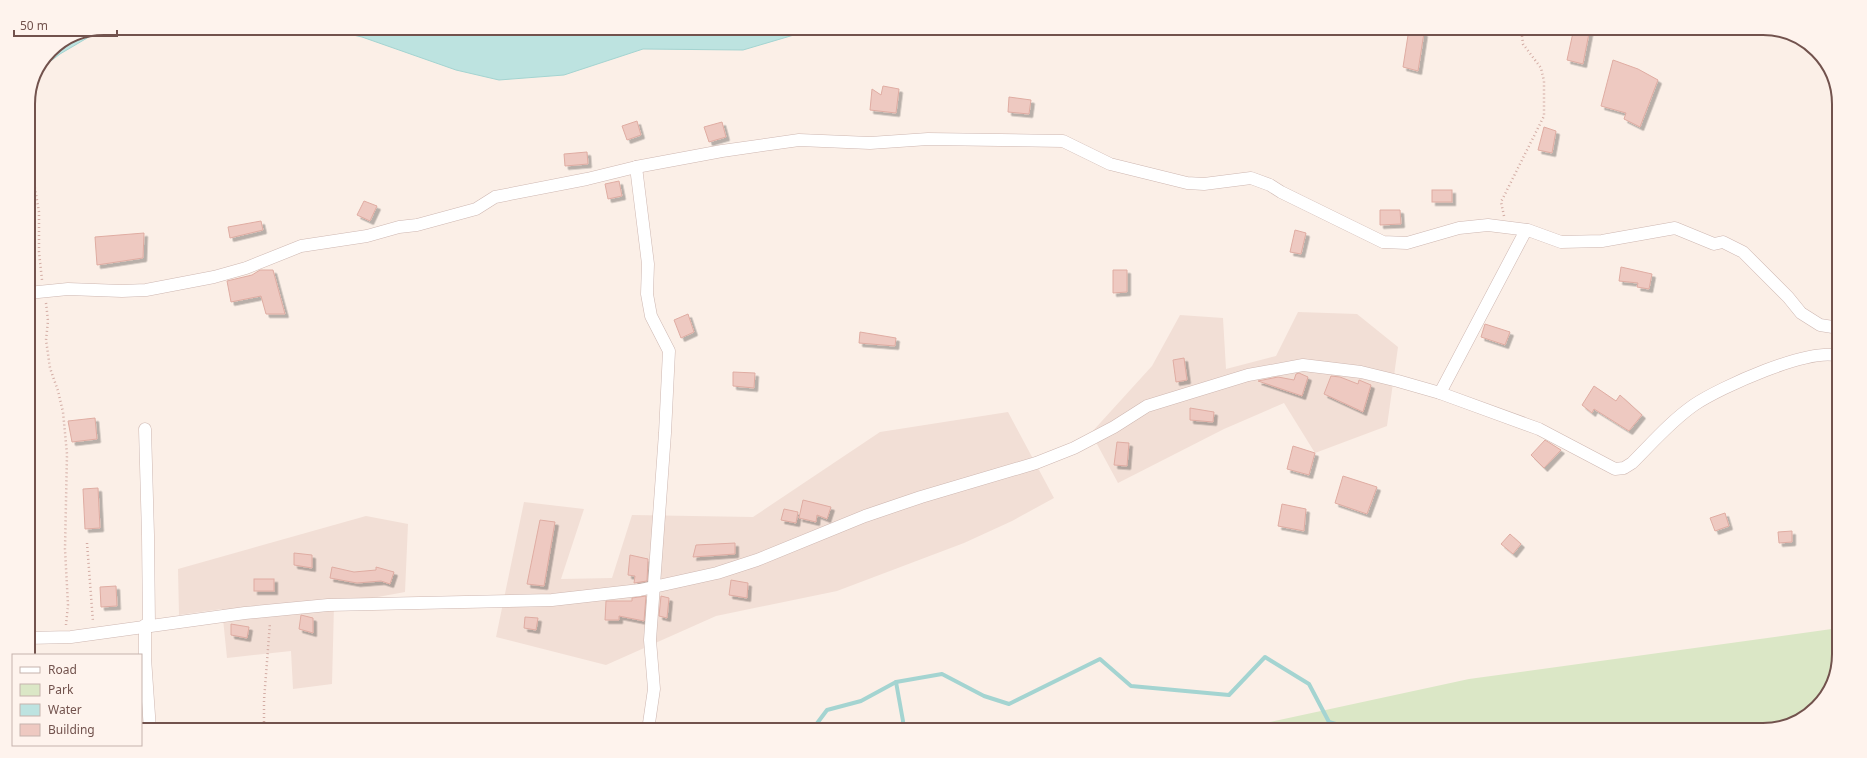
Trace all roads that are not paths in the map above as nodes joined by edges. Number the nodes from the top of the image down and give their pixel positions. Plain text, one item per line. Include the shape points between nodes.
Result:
1 (636, 167) junction
2 (1526, 230) junction
3 (35, 292) edge
4 (1832, 327) edge
5 (1832, 355) edge
6 (1440, 393) junction
7 (145, 429) dead end
8 (654, 587) junction
9 (147, 625) junction
10 (35, 638) edge
11 (150, 723) edge
12 (649, 723) edge

1 - 2 street via 799,140 870,143 928,139 1063,141 1110,164 1187,183 1204,184 1251,178 1384,242 1407,243 1458,228 1488,225
1 - 3 street via 495,198 476,209 367,236 301,246 246,268 214,277 146,290 68,289
1 - 8 street via 648,264 651,316 669,351
2 - 4 street via 1561,242 1602,241 1675,228 1714,244 1723,242 1743,252 1801,313 1820,325
2 - 6 street
5 - 6 street via 1818,354 1755,374 1695,404 1632,463 1620,468 1615,468 1539,429
6 - 8 street via 1331,367 1303,365 1248,375 1147,406 1074,448 1036,463 865,516 757,560 717,573
7 - 9 street
8 - 9 street via 566,599 328,605
8 - 12 street via 650,640 654,689
9 - 10 street via 64,637
9 - 11 street via 145,658

